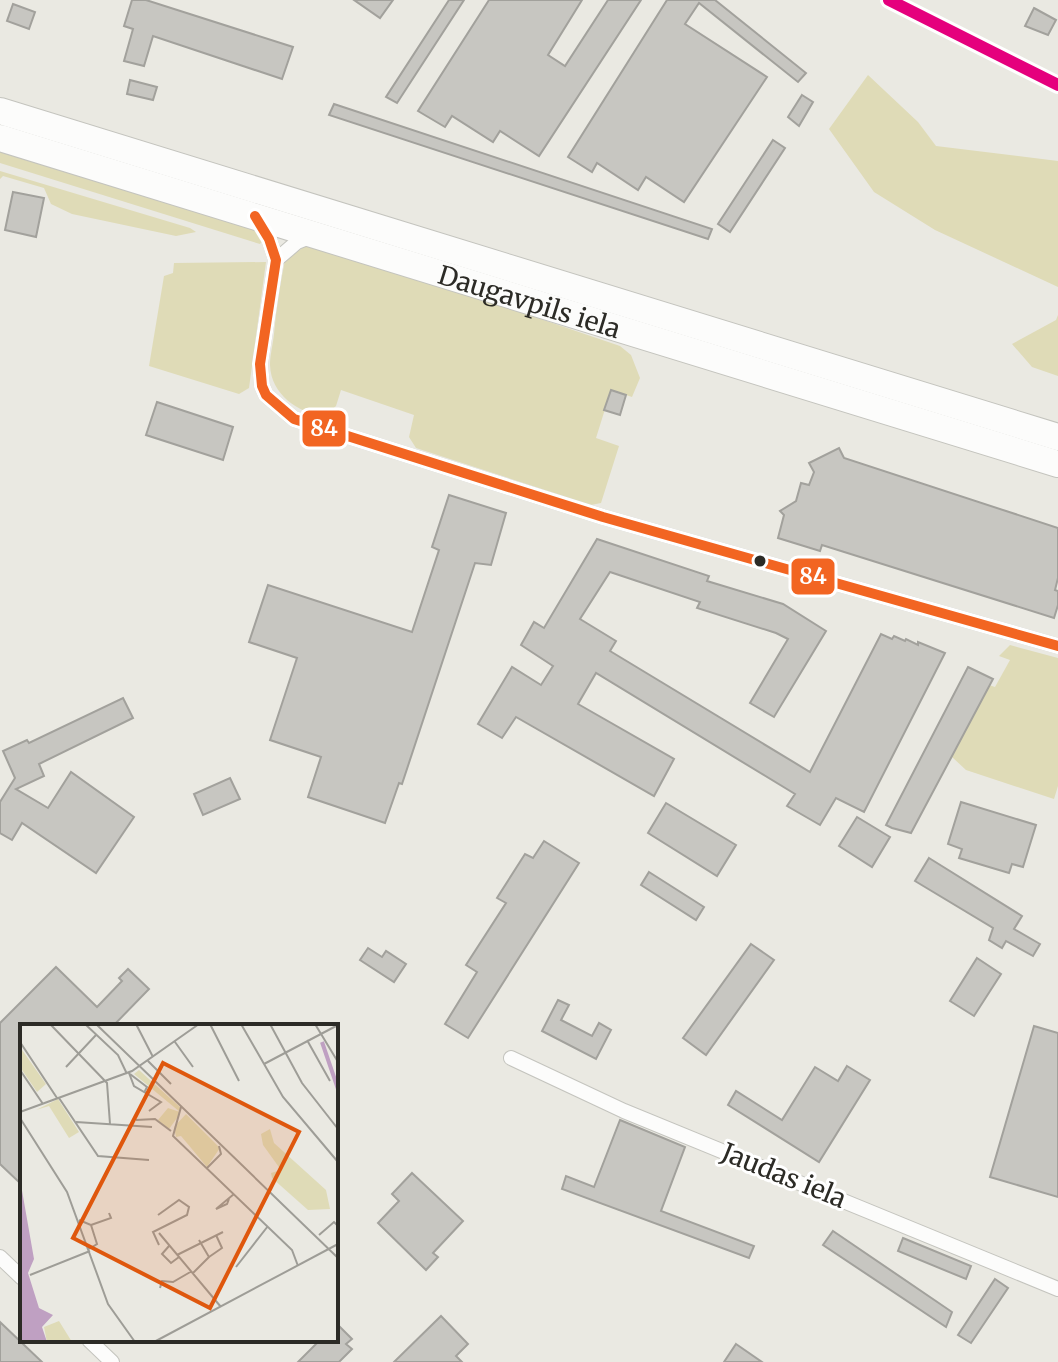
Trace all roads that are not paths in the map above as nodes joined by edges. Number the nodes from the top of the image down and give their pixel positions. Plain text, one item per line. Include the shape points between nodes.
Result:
1 (0, 111) edge
2 (0, 138) edge
3 (255, 216) junction
4 (315, 235) junction
5 (276, 260) junction
6 (1058, 437) edge
7 (1058, 464) edge
8 (1058, 646) edge
9 (511, 1058) dead end
10 (0, 1257) edge
11 (20, 1276) edge
12 (1058, 1289) edge
13 (91, 1342) edge
14 (112, 1362) edge

1 - 6 highway, Daugavpils iela
2 - 3 highway, Daugavpils iela
3 - 4 highway, Daugavpils iela
3 - 5 street
4 - 5 street
4 - 7 highway, Daugavpils iela
5 - 8 street via 260,376 266,395 294,419 603,517
9 - 12 street, Jaudas iela via 624,1111
10 - 11 street
13 - 14 street

